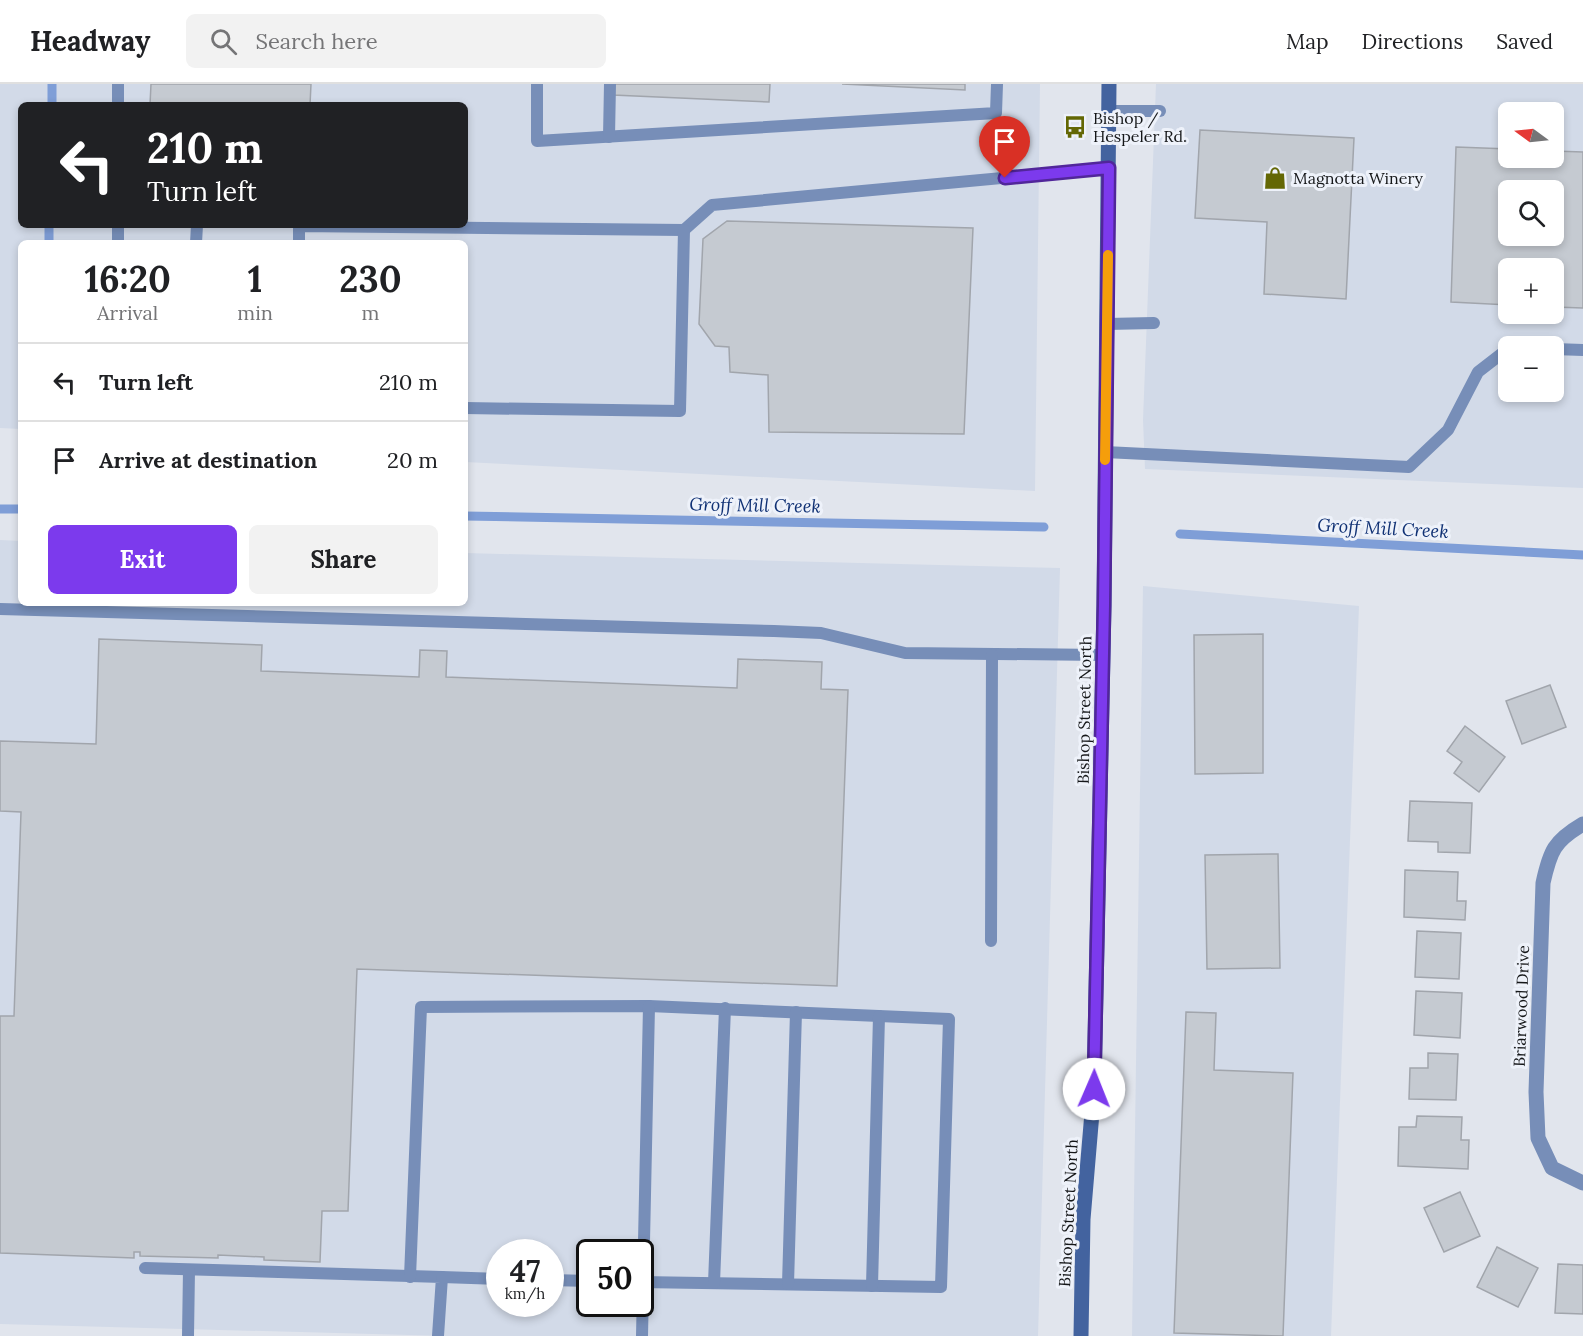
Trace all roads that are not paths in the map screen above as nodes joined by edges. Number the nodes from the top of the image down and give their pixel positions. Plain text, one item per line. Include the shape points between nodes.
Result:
1 (118, 84) edge
2 (537, 84) edge
3 (610, 84) edge
4 (997, 84) edge
5 (1109, 84) edge
6 (118, 102) edge
7 (1109, 111) junction
8 (1160, 111) dead end
9 (609, 137) junction
10 (1109, 168) junction
11 (468, 228) edge
12 (684, 230) junction
13 (1154, 323) dead end
14 (1107, 324) junction
15 (1564, 349) edge
16 (1583, 350) edge
17 (1498, 357) edge
18 (468, 408) edge
19 (1105, 452) junction
20 (0, 609) edge
21 (992, 655) junction
22 (1103, 655) junction
23 (1583, 824) edge
24 (991, 941) dead end
25 (649, 1006) junction
26 (724, 1008) junction
27 (796, 1012) junction
28 (879, 1016) junction
29 (1583, 1183) edge
30 (643, 1239) edge
31 (145, 1269) dead end
32 (189, 1270) junction
33 (410, 1276) junction
34 (442, 1277) junction
35 (486, 1279) edge
36 (654, 1282) edge
37 (714, 1283) junction
38 (788, 1284) junction
39 (872, 1286) junction
40 (642, 1317) edge
41 (188, 1336) edge
42 (438, 1336) edge
43 (642, 1336) edge
44 (1081, 1336) edge

1 - 6 lane
2 - 9 lane via 537,141
3 - 9 lane
4 - 9 lane via 996,113
5 - 7 main road, Bishop Street North
7 - 8 lane
7 - 10 main road, Bishop Street North
10 - 12 lane via 712,205
10 - 14 main road, Bishop Street North
11 - 12 lane
12 - 18 lane via 680,411
13 - 14 lane
14 - 19 main road, Bishop Street North
15 - 16 lane
17 - 19 lane via 1478,372 1448,430 1409,467
19 - 22 main road, Bishop Street North
20 - 21 lane via 821,633 905,654
21 - 22 lane
21 - 24 lane
22 - 44 main road, Bishop Street North via 1094,1089 1083,1220
23 - 29 street, Briarwood Drive via 1564,835 1548,857 1543,883 1536,1092 1538,1138 1552,1168
25 - 26 lane
25 - 30 lane
25 - 33 lane via 421,1006
26 - 27 lane
26 - 37 lane
27 - 28 lane
27 - 38 lane
28 - 39 lane
28 - 39 lane via 949,1019 941,1287
31 - 32 lane
32 - 33 lane
32 - 41 lane
33 - 34 lane
34 - 35 lane
34 - 42 lane
36 - 37 lane
37 - 38 lane
38 - 39 lane
40 - 43 lane

